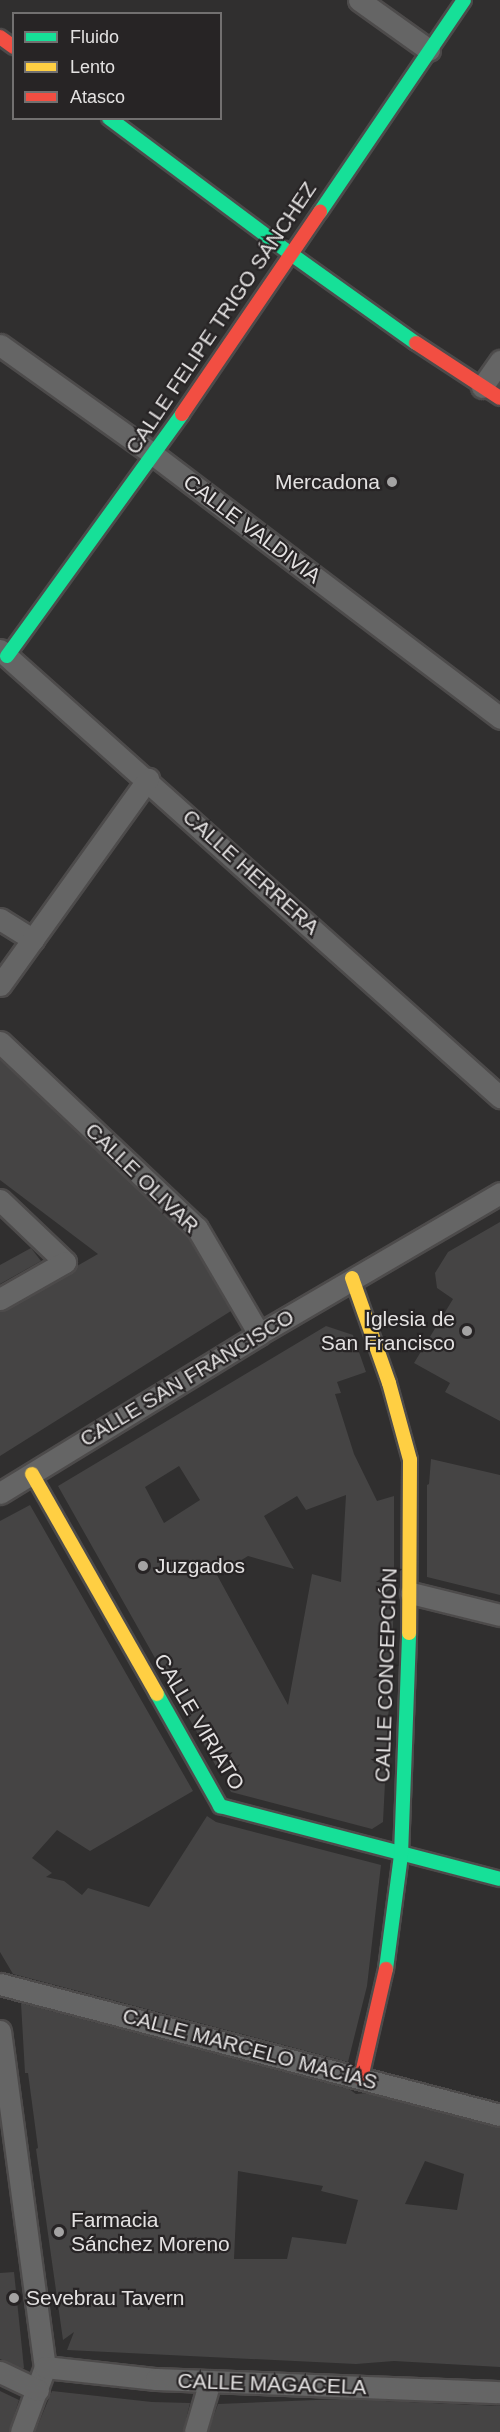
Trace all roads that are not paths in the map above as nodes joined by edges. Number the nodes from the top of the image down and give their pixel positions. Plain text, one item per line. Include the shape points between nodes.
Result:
1 (359, 0) edge
2 (464, 0) edge
3 (429, 50) junction
4 (112, 120) edge
5 (291, 254) junction
6 (0, 345) edge
7 (500, 361) edge
8 (491, 393) edge
9 (154, 455) junction
10 (3, 653) edge
11 (500, 718) edge
12 (148, 779) junction
13 (0, 919) edge
14 (33, 940) junction
15 (0, 985) edge
16 (0, 1042) edge
17 (500, 1097) edge
18 (500, 1193) edge
19 (0, 1200) edge
20 (352, 1278) junction
21 (0, 1299) edge
22 (259, 1334) junction
23 (32, 1474) junction
24 (0, 1493) edge
25 (411, 1593) junction
26 (500, 1615) edge
27 (401, 1855) junction
28 (500, 1879) edge
29 (0, 1984) edge
30 (0, 2031) edge
31 (361, 2078) junction
32 (500, 2115) edge
33 (45, 2367) junction
34 (0, 2372) edge
35 (210, 2381) junction
36 (38, 2390) junction
37 (500, 2392) edge
38 (21, 2432) edge
39 (195, 2432) edge

1 - 3 street
2 - 3 street, CALLE FELIPE TRIGO SÁNCHEZ
3 - 5 street, CALLE FELIPE TRIGO SÁNCHEZ
4 - 5 street
5 - 8 street
5 - 9 street, CALLE FELIPE TRIGO SÁNCHEZ
6 - 9 street, CALLE VALDIVIA
7 - 8 street
9 - 10 street, CALLE FELIPE TRIGO SÁNCHEZ
9 - 11 street, CALLE VALDIVIA
10 - 12 street, CALLE HERRERA
12 - 14 street
12 - 17 street, CALLE HERRERA
13 - 14 street
14 - 15 street
16 - 22 street, CALLE OLIVAR via 197,1228
18 - 20 street, CALLE SAN FRANCISCO
19 - 21 street via 65,1262
20 - 22 street, CALLE SAN FRANCISCO
20 - 25 street, CALLE CONCEPCIÓN via 389,1383 410,1460
22 - 23 street, CALLE SAN FRANCISCO
23 - 24 street, CALLE SAN FRANCISCO
23 - 27 street, CALLE VIRIATO via 220,1806
25 - 26 street
25 - 27 street, CALLE CONCEPCIÓN
27 - 28 street, CALLE VIRIATO
27 - 31 street, CALLE CONCEPCIÓN via 383,1989
29 - 31 street, CALLE MARCELO MACÍAS
30 - 33 street
31 - 32 street, CALLE MARCELO MACÍAS
33 - 35 street, CALLE MAGACELA
33 - 36 street
34 - 36 street
35 - 37 street, CALLE MAGACELA
35 - 39 street
36 - 38 street

